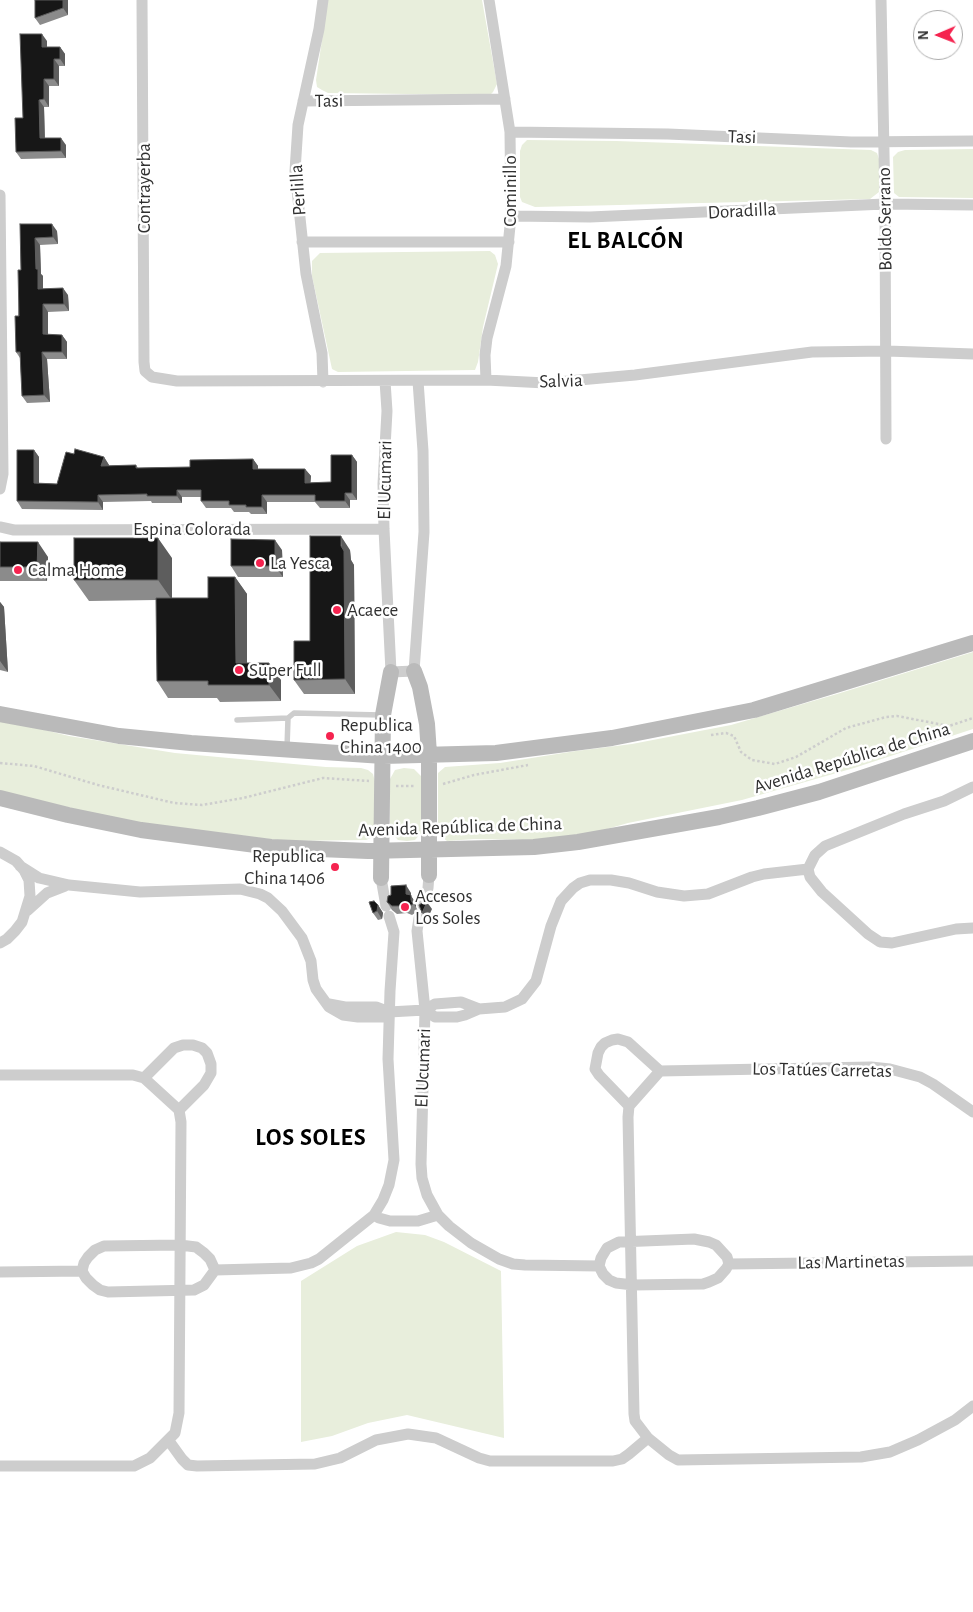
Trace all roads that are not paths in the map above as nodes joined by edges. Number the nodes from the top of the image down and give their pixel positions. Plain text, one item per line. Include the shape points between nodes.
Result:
1 (142, 0) edge
2 (323, 0) edge
3 (489, 0) edge
4 (881, 0) edge
5 (506, 98) junction
6 (303, 101) junction
7 (510, 132) junction
8 (973, 141) edge
9 (884, 142) junction
10 (0, 195) edge
11 (886, 204) junction
12 (973, 205) edge
13 (512, 216) junction
14 (302, 242) junction
15 (509, 242) junction
16 (1, 285) edge
17 (887, 351) junction
18 (973, 354) edge
19 (148, 375) joint
20 (486, 380) junction
21 (385, 381) junction
22 (418, 381) junction
23 (323, 382) junction
24 (886, 439) dead end
25 (0, 488) edge
26 (0, 527) edge
27 (384, 529) junction
28 (973, 643) edge
29 (414, 671) junction
30 (391, 672) junction
31 (0, 714) edge
32 (383, 715) junction
33 (288, 718) junction
34 (237, 720) dead end
35 (973, 741) edge
36 (287, 749) junction
37 (429, 754) junction
38 (383, 756) junction
39 (973, 787) edge
40 (0, 798) edge
41 (429, 849) junction
42 (382, 851) junction
43 (0, 852) edge
44 (20, 866) junction
45 (808, 869) junction
46 (429, 875) joint
47 (381, 878) joint
48 (69, 885) junction
49 (423, 905) edge
50 (26, 912) junction
51 (419, 918) edge
52 (973, 928) edge
53 (0, 943) edge
54 (424, 1010) junction
55 (389, 1012) junction
56 (660, 1071) junction
57 (0, 1075) edge
58 (144, 1078) junction
59 (629, 1106) junction
60 (179, 1110) junction
61 (973, 1112) edge
62 (374, 1214) junction
63 (438, 1215) junction
64 (631, 1241) junction
65 (180, 1245) junction
66 (973, 1261) edge
67 (729, 1264) junction
68 (599, 1266) junction
69 (215, 1270) junction
70 (82, 1271) junction
71 (0, 1272) edge
72 (632, 1285) junction
73 (180, 1291) junction
74 (973, 1406) edge
75 (648, 1438) junction
76 (169, 1441) junction
77 (0, 1466) edge

1 - 19 street, Contrayerba via 144,362
2 - 6 street, Perlilla
3 - 5 street, Cominillo
4 - 9 street, Boldo Serrano
5 - 6 street, Tasi
5 - 7 street, Cominillo
6 - 14 street, Perlilla via 295,171
7 - 9 street, Tasi
7 - 13 street, Cominillo
8 - 9 street, Tasi
9 - 11 street, Boldo Serrano
10 - 16 street
11 - 12 street, Doradilla
11 - 13 street, Doradilla via 653,216
11 - 17 street, Boldo Serrano
13 - 15 street, Cominillo
14 - 15 street
14 - 23 street, Perlilla via 322,354
15 - 20 street, Cominillo via 487,338
16 - 25 street via 3,474
17 - 18 street, Salvia
17 - 20 street, Salvia via 788,354 571,382
17 - 24 street, Boldo Serrano
19 - 23 street, Salvia via 177,381
20 - 22 street, Salvia
21 - 22 street, Salvia
21 - 23 street, Salvia
21 - 27 street, El Ucumari
22 - 29 street, El Ucumari via 424,491
26 - 27 street, Espina Colorada via 14,530
27 - 30 street, El Ucumari
28 - 37 main road via 754,710 714,719 525,750
29 - 30 street
29 - 37 main road via 424,705
30 - 32 main road
31 - 36 main road via 119,736
32 - 33 lane via 294,713
32 - 38 main road
33 - 34 lane
33 - 36 lane
35 - 41 main road, Avenida República de China via 819,792 719,817 578,842 498,849
36 - 38 main road
37 - 38 main road
37 - 41 main road
38 - 42 main road
39 - 45 street via 825,846 815,855
40 - 42 main road, Avenida República de China via 151,831 271,847
41 - 42 main road, Avenida República de China
41 - 46 main road
42 - 47 main road
43 - 44 street
44 - 48 street via 39,878
44 - 50 street via 29,880
45 - 52 street via 822,892 880,942 892,943
45 - 54 street via 764,874 717,892 684,896 610,880 580,883 561,901 536,981 522,998 513,1004 494,1008 479,1009 461,1002 435,1004
46 - 49 street
47 - 55 street, El Ucumari via 394,938
48 - 50 street via 47,893
48 - 55 street via 140,892 240,889 260,894 279,907 302,938 311,961 312,980 325,1003 376,1007
50 - 53 street via 16,931
51 - 54 street, El Ucumari via 417,931
54 - 55 street
54 - 63 street, El Ucumari via 421,1164 427,1195
55 - 62 street, El Ucumari via 388,1059 394,1160 389,1185
56 - 59 street
56 - 59 street via 628,1042 612,1040 601,1047 595,1069
56 - 61 street, Los Tatúes Carretas via 890,1069 920,1077
57 - 58 street via 133,1075
58 - 60 street
58 - 60 street via 174,1048 183,1045 202,1048 211,1064 211,1073 204,1085
59 - 64 street
60 - 65 street
62 - 63 street via 390,1221 418,1221
62 - 69 street via 319,1259 303,1266
63 - 68 street via 471,1243 513,1264
64 - 67 street via 701,1240 722,1250
64 - 68 street via 607,1248
64 - 72 street
65 - 69 street via 196,1247 210,1259
65 - 70 street via 104,1246 88,1257
65 - 73 street
66 - 67 street, Las Martinetas
67 - 72 street via 718,1278 703,1284
68 - 72 street via 609,1280
69 - 73 street via 204,1285
70 - 71 street
70 - 73 street via 93,1285 108,1292
72 - 75 street via 634,1414 635,1421
73 - 76 street via 179,1413
74 - 75 street via 935,1432 874,1456 678,1460
75 - 76 street via 622,1459 613,1461 490,1461 436,1438 408,1434 376,1440 340,1458 315,1464 207,1466 188,1465
76 - 77 street via 150,1458 134,1466

